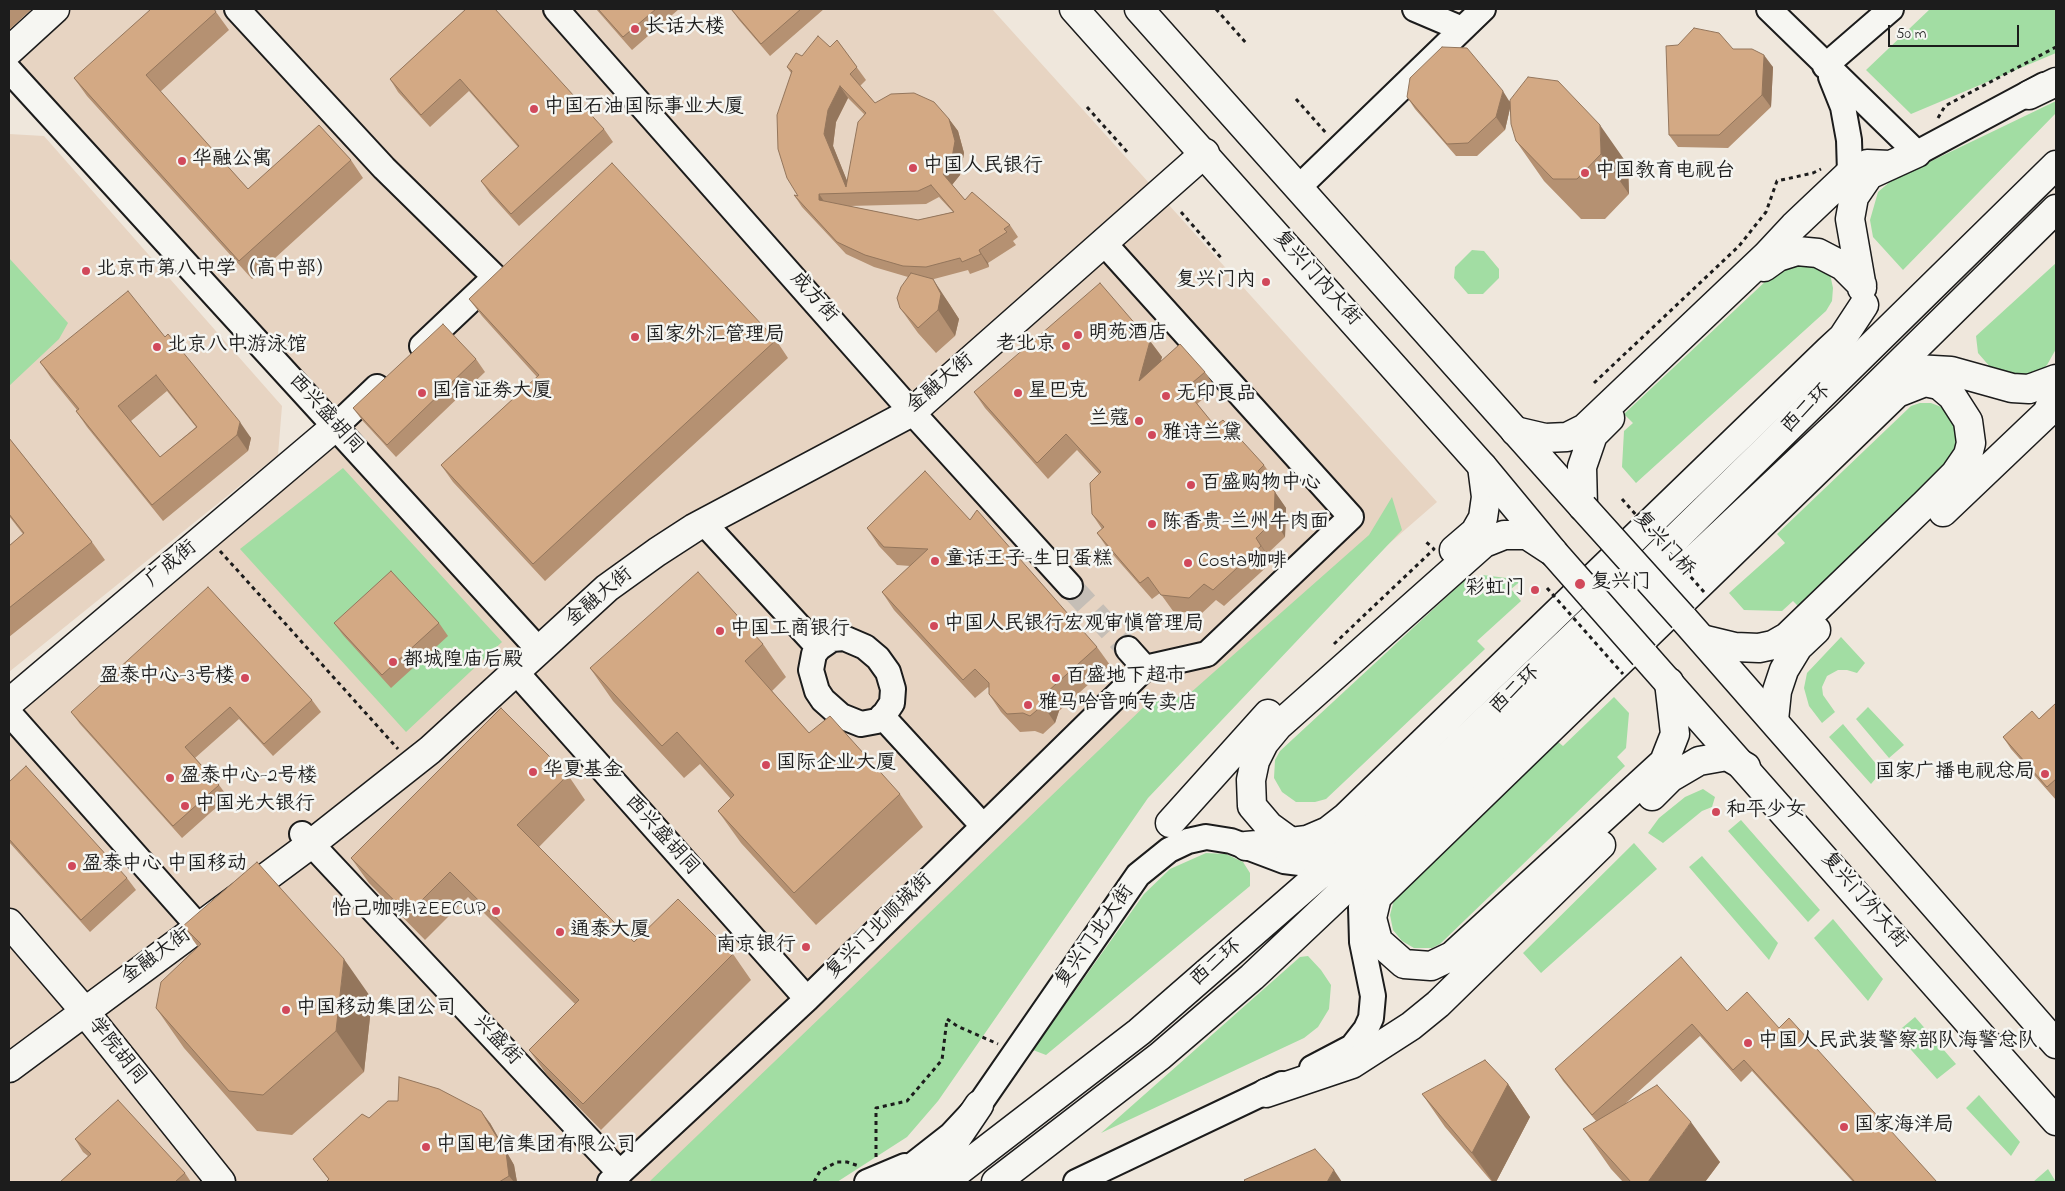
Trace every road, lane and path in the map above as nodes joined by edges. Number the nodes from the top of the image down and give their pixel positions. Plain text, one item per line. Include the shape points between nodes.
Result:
1 (55, 9) edge
2 (237, 9) edge
3 (556, 9) edge
4 (1074, 9) edge
5 (1139, 9) edge
6 (1216, 9) edge
7 (1415, 9) edge
8 (1483, 9) edge
9 (1769, 9) edge
10 (1891, 9) edge
11 (1462, 29) junction
12 (1247, 44) dead end
13 (9, 51) edge
14 (1825, 66) junction
15 (9, 70) edge
16 (2056, 78) edge
17 (2056, 82) edge
18 (2029, 95) junction
19 (1296, 99) dead end
20 (1087, 107) dead end
21 (1321, 127) dead end
22 (1200, 148) junction
23 (1917, 153) junction
24 (1129, 154) dead end
25 (1890, 165) junction
26 (2056, 165) edge
27 (1850, 173) junction
28 (1298, 188) junction
29 (2056, 209) edge
30 (1181, 212) dead end
31 (1103, 242) junction
32 (1223, 260) dead end
33 (1863, 295) junction
34 (1857, 360) junction
35 (2056, 380) edge
36 (2056, 392) edge
37 (908, 406) junction
38 (1845, 417) junction
39 (336, 426) junction
40 (1515, 431) junction
41 (1482, 466) junction
42 (1622, 499) dead end
43 (1583, 507) junction
44 (704, 523) junction
45 (207, 535) junction
46 (1554, 553) junction
47 (1070, 586) tunnel mouth
48 (1547, 588) dead end
49 (1704, 592) dead end
50 (1702, 640) junction
51 (534, 645) junction
52 (819, 648) junction
53 (1128, 649) tunnel mouth
54 (1145, 668) junction
55 (516, 672) junction
56 (1623, 674) dead end
57 (1669, 682) junction
58 (9, 703) edge
59 (9, 713) edge
60 (882, 716) junction
61 (1774, 720) junction
62 (402, 754) junction
63 (1746, 767) junction
64 (1170, 823) joint
65 (983, 826) junction
66 (306, 839) junction
67 (1291, 842) junction
68 (1372, 844) junction
69 (1246, 846) junction
70 (1138, 875) junction
71 (1374, 906) junction
72 (194, 921) junction
73 (9, 924) edge
74 (1363, 945) junction
75 (807, 1000) junction
76 (79, 1006) junction
77 (2056, 1044) edge
78 (9, 1053) edge
79 (9, 1068) edge
80 (1266, 1093) junction
81 (979, 1105) joint
82 (2056, 1121) edge
83 (920, 1171) edge
84 (866, 1176) edge
85 (615, 1178) edge
86 (221, 1182) edge
87 (814, 1182) edge
88 (890, 1182) edge
89 (944, 1182) edge
90 (996, 1182) edge
91 (1076, 1182) edge

1 - 13 main road
2 - 39 street via 384,168 496,277
3 - 37 street, 成方街
4 - 22 main road, 复兴门内大街
5 - 28 main road
6 - 12 path
7 - 11 street
8 - 11 street
9 - 14 street
10 - 14 street
11 - 28 street
14 - 23 street
14 - 27 street via 1843,107
15 - 39 street, 西兴盛胡同
16 - 18 street
17 - 18 main road
18 - 23 street
19 - 21 path
20 - 24 path
22 - 31 main road, 金融大街
22 - 37 main road
22 - 41 main road, 复兴门内大街
23 - 25 main road
25 - 27 main road via 1867,164
25 - 33 main road via 1869,176 1854,197 1850,219
26 - 34 main road, 西二环
27 - 40 main road via 1585,428 1567,437 1544,438
28 - 40 main road
29 - 38 main road, 西二环
30 - 32 path
31 - 37 main road, 金融大街
31 - 54 street via 1350,517 1207,654
33 - 34 main road via 1863,334
33 - 43 main road via 1843,266 1831,258 1818,253 1797,252 1778,257 1592,435 1582,467
33 - 67 main road via 1843,337 1346,817 1328,831 1307,840
34 - 68 main road, 西二环
35 - 38 main road via 2029,389 2012,388 1957,372 1917,369 1882,389
36 - 61 main road via 2046,413 2030,431 1798,647 1779,683
37 - 44 main road, 金融大街
37 - 47 street, 成方街
37 - 51 main road via 678,522 600,577
38 - 68 main road, 西二环
39 - 45 main road, 广成街
39 - 51 street, 西兴盛胡同
40 - 43 main road
41 - 46 main road, 复兴门内大街
41 - 64 main road via 1486,497 1483,518 1475,532 1268,714
42 - 49 path, 复兴门桥, bridge
43 - 50 main road, 复兴门桥, bridge
44 - 51 main road, 金融大街 via 657,552
44 - 52 street
45 - 58 main road, 广成街
45 - 62 path
46 - 57 main road, 复兴门外大街, bridge
46 - 67 main road via 1527,535 1504,535 1484,543 1278,726 1255,761 1251,780 1252,806 1269,826
48 - 56 path, bridge
50 - 61 main road
50 - 71 main road via 1759,648 1788,637 1955,474 1968,456 1968,421 1952,396 1939,385 1925,382 1897,393 1404,869 1377,898
51 - 55 main road, 金融大街
51 - 62 main road
52 - 60 street via 814,654 811,670 823,700 850,721 869,724
52 - 60 street via 832,639 844,638 865,647 878,658 888,672 893,688 892,703
53 - 54 street
54 - 65 street, 复兴门北顺城街
55 - 66 main road, 金融大街 via 430,750
55 - 75 street, 西兴盛胡同
57 - 63 main road, 复兴门外大街
57 - 71 main road via 1676,734 1664,762 1452,956 1431,966 1404,964 1378,941 1372,918
59 - 72 street
60 - 65 street
61 - 77 main road
62 - 66 main road
63 - 80 main road via 1727,756 1716,756 1698,761 1676,774 1438,1004 1411,1026 1352,1064
63 - 82 main road, 复兴门外大街
64 - 70 street
65 - 75 street, 复兴门北顺城街
66 - 72 main road, 金融大街
66 - 85 street, 兴盛街
67 - 69 main road
68 - 69 street, 复兴门北大街 via 1300,863 1284,861
68 - 74 street via 1361,907
68 - 89 main road, 西二环 via 1140,1032
68 - 90 main road, 西二环 via 1252,977 1167,1050
69 - 70 street, 复兴门北大街 via 1206,837 1188,841 1168,850
70 - 81 street, 复兴门北大街
71 - 74 main road
72 - 76 main road, 金融大街
73 - 76 main road, 学院胡同
74 - 80 street via 1373,996 1371,1018 1366,1028 1352,1047
75 - 85 street, 复兴门北顺城街
76 - 78 main road, 金融大街
76 - 79 main road, 金融大街
76 - 86 main road, 学院胡同
80 - 91 street
81 - 83 main road via 950,1148
83 - 84 street
83 - 88 street
84 - 87 path via 856,1164 837,1162 820,1171

